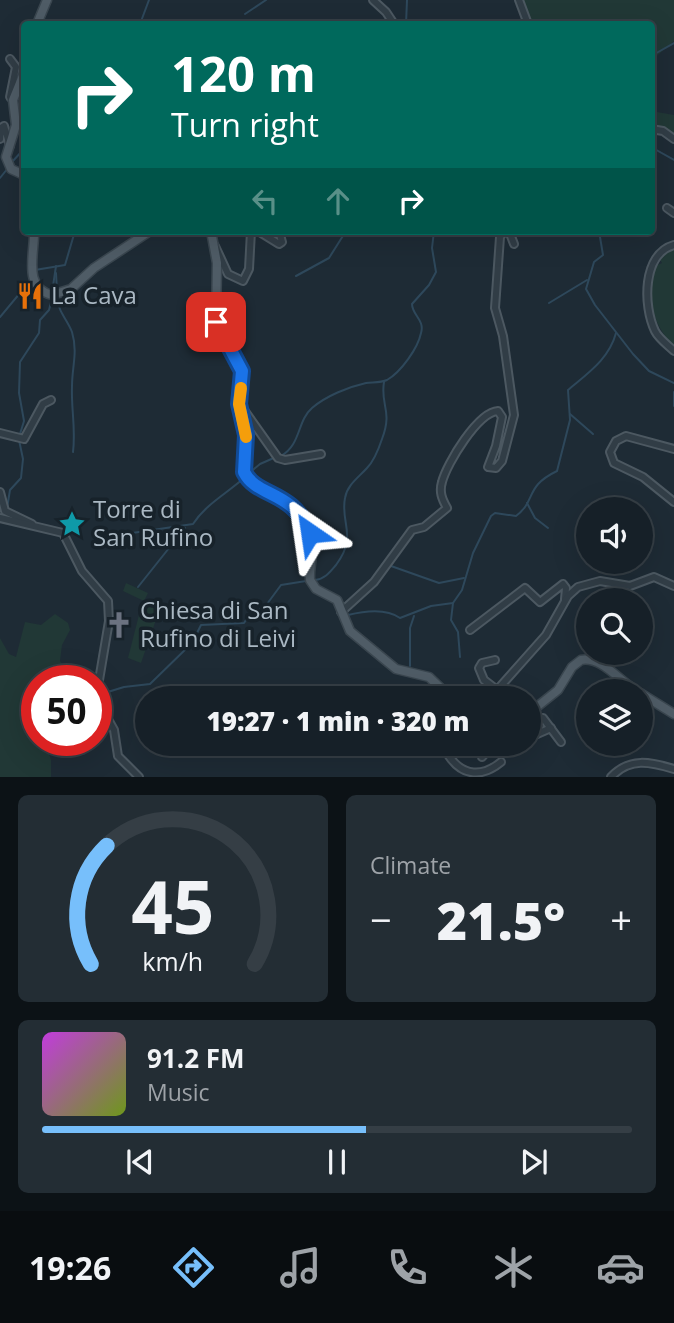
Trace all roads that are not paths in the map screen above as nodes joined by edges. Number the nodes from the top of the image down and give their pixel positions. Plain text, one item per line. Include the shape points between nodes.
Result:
1 (47, 0) edge
2 (373, 0) edge
3 (519, 0) edge
4 (38, 21) edge
5 (392, 21) edge
6 (527, 21) edge
7 (10, 59) dead end
8 (21, 80) edge
9 (13, 100) junction
10 (655, 130) edge
11 (0, 139) edge
12 (674, 139) edge
13 (10, 146) junction
14 (21, 173) edge
15 (667, 208) dead end
16 (674, 214) edge
17 (34, 235) edge
18 (144, 235) edge
19 (212, 235) edge
20 (251, 235) edge
21 (264, 235) edge
22 (280, 235) edge
23 (501, 235) edge
24 (511, 235) edge
25 (514, 244) dead end
26 (214, 245) junction
27 (674, 245) edge
28 (674, 351) edge
29 (51, 400) dead end
30 (239, 403) junction
31 (0, 433) edge
32 (674, 449) edge
33 (321, 454) dead end
34 (0, 492) edge
35 (674, 502) edge
36 (0, 518) edge
37 (32, 526) junction
38 (674, 586) edge
39 (564, 604) junction
40 (341, 612) junction
41 (470, 630) dead end
42 (495, 660) dead end
43 (617, 679) edge
44 (438, 686) edge
45 (492, 686) edge
46 (500, 686) edge
47 (653, 701) edge
48 (541, 704) edge
49 (674, 714) edge
50 (541, 717) edge
51 (551, 728) junction
52 (541, 732) edge
53 (561, 742) dead end
54 (449, 756) edge
55 (501, 762) dead end
56 (674, 769) edge
57 (139, 777) edge
58 (611, 777) edge

1 - 4 main road
2 - 5 street
3 - 6 street
7 - 9 street via 17,75
8 - 9 main road
9 - 13 main road via 16,125
10 - 12 street
11 - 13 street via 4,126
13 - 14 main road via 7,164
15 - 16 street
17 - 18 main road via 33,278 40,289 52,295 71,289
19 - 26 main road
20 - 26 street via 249,269 243,281 228,274
21 - 22 street via 279,244
23 - 40 street via 495,308 514,415 502,461 496,468 488,467 502,417 493,411 479,421 448,467 442,482 444,513 412,530 374,582
24 - 25 street
26 - 30 main road via 216,322 240,365
27 - 28 street via 655,258 648,281 655,331
29 - 31 street via 43,404 24,439
30 - 33 street via 278,458
30 - 40 main road via 246,435 244,472 254,484 291,504 304,521 312,544 310,580 316,589 337,600
32 - 35 street via 626,436 610,452 614,463 643,477
34 - 37 street via 5,511
36 - 37 street
37 - 57 street via 65,535 82,571 108,601 96,698 114,730 118,756
38 - 39 street via 654,577 630,586 592,582 578,587
39 - 41 street via 563,584 540,602 525,588
39 - 46 street via 546,635
40 - 44 main road via 350,631 396,669 429,677
42 - 45 street via 479,668
43 - 48 main road via 598,662 581,660
47 - 49 main road
50 - 51 street
51 - 52 street
51 - 53 street
54 - 55 street via 477,776 489,774
56 - 58 street via 626,763

